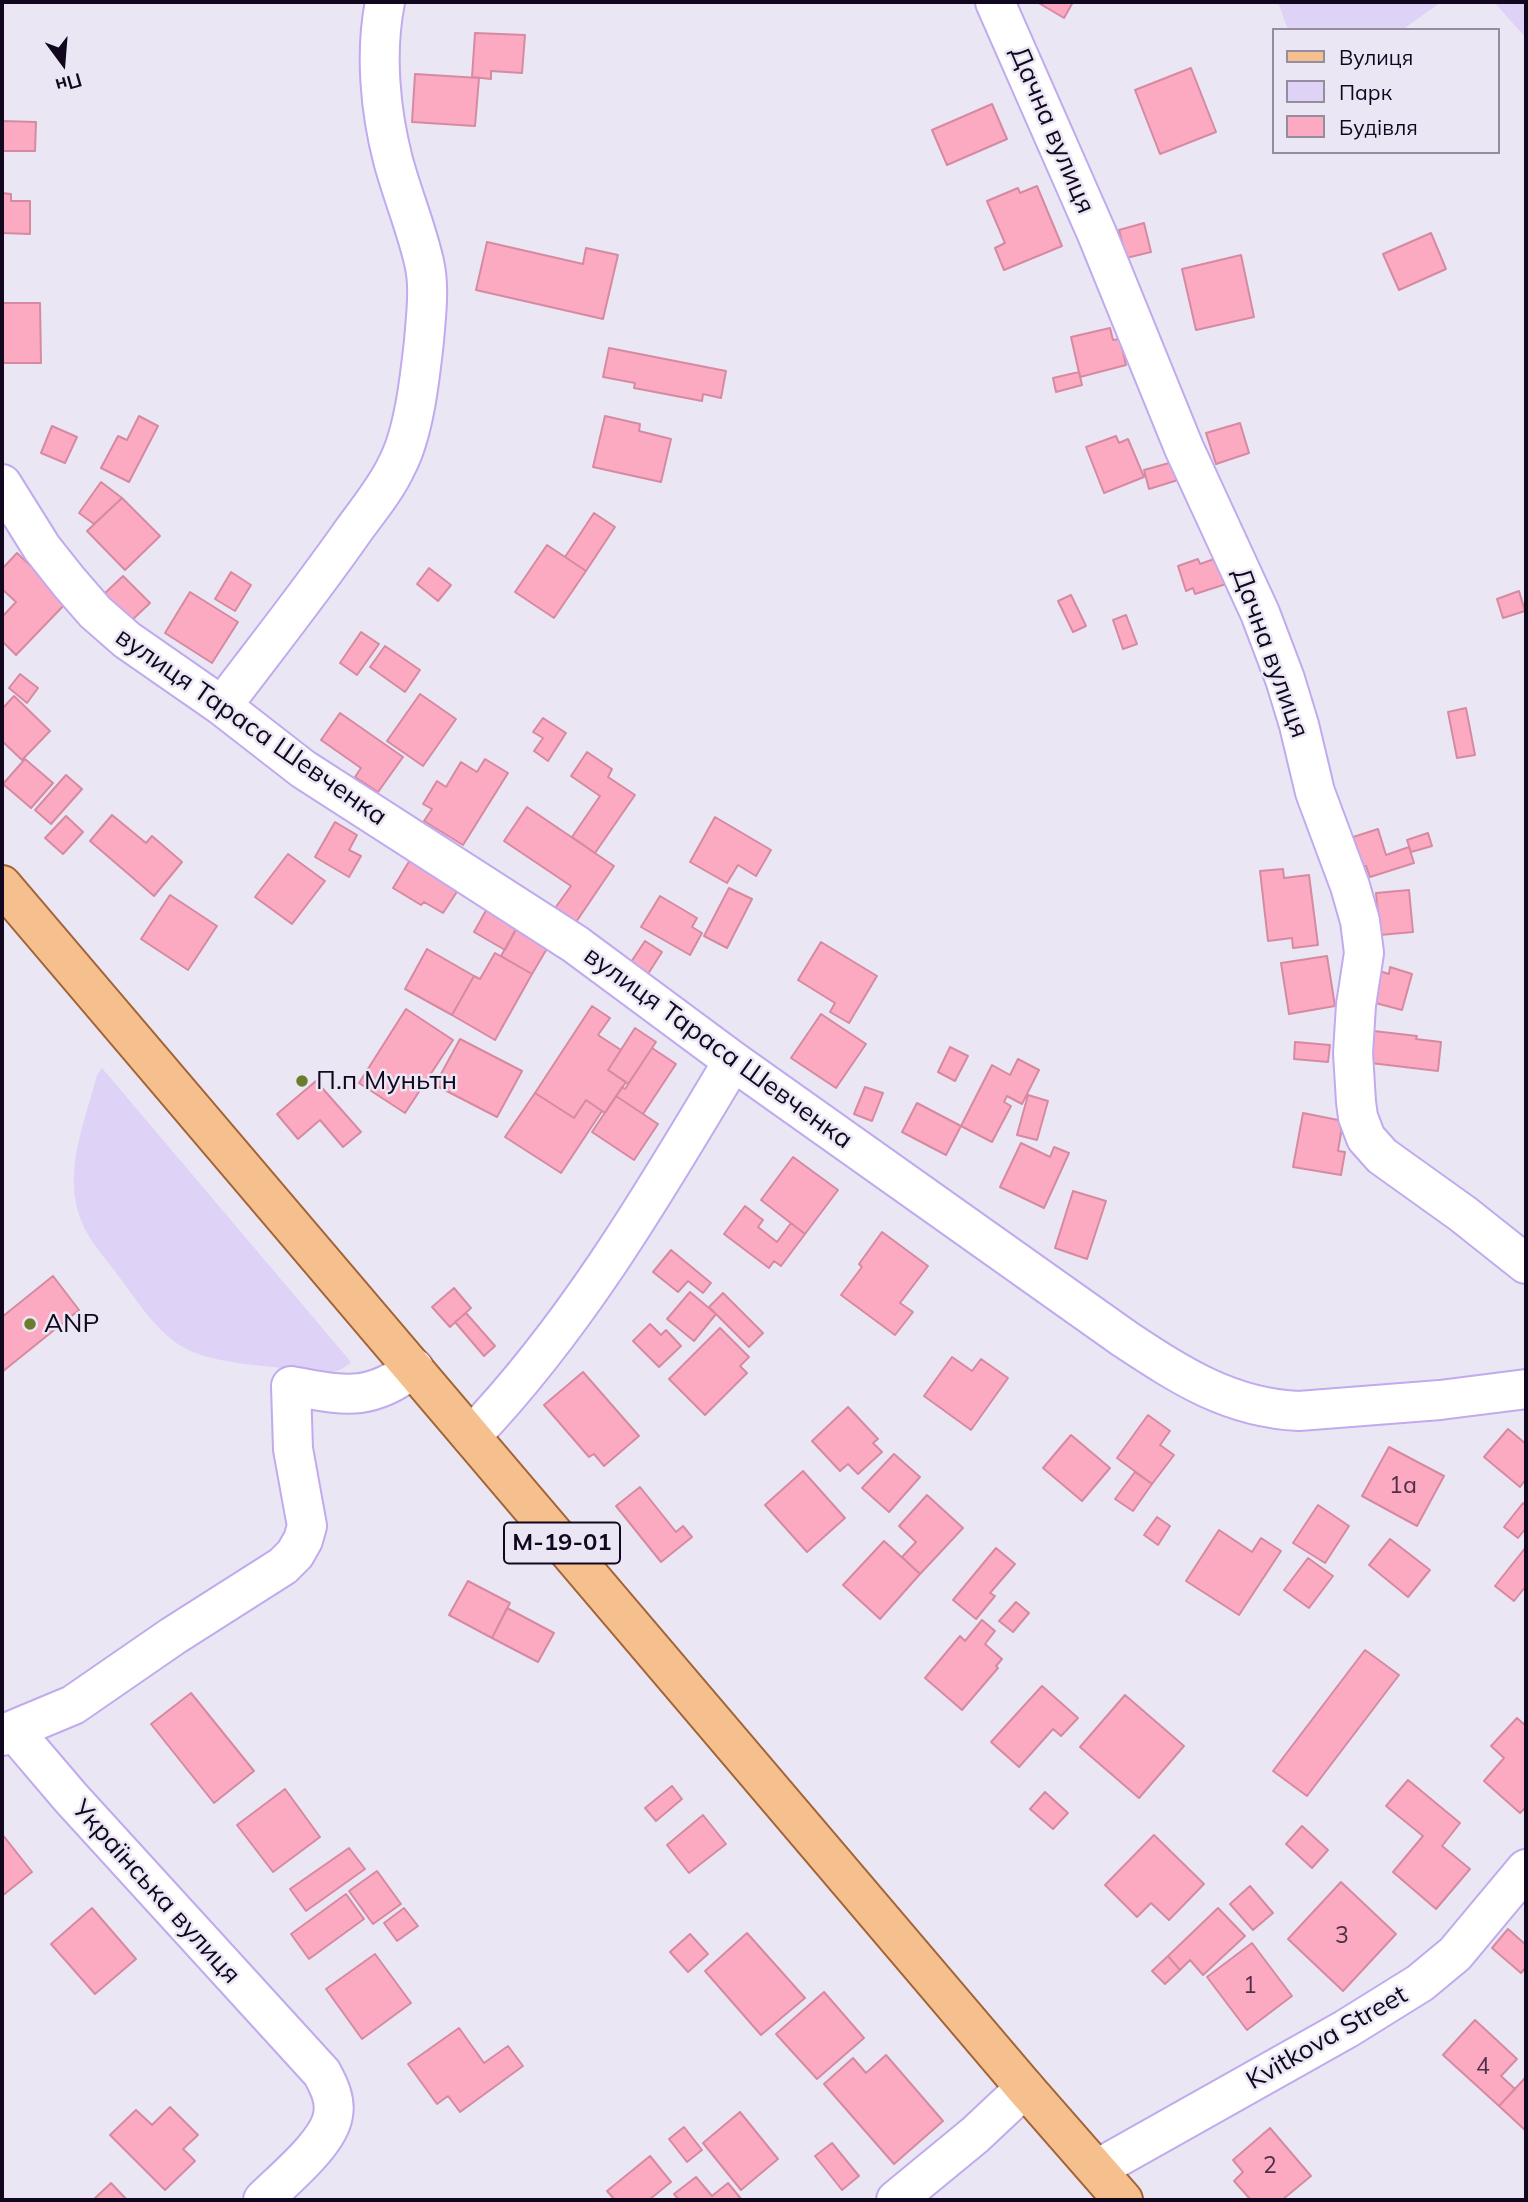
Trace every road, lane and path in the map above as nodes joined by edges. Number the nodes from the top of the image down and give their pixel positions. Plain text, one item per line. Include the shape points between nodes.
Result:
1 (385, 2) edge
2 (995, 2) edge
3 (2, 484) edge
4 (222, 706) junction
5 (2, 885) edge
6 (733, 1061) junction
7 (1526, 1264) edge
8 (414, 1368) junction
9 (1526, 1390) edge
10 (471, 1436) junction
11 (7, 1733) edge
12 (1526, 1869) edge
13 (1025, 2088) junction
14 (1097, 2169) junction
15 (263, 2200) edge
16 (896, 2200) edge
17 (1123, 2200) edge

1 - 4 street via 381,33 384,111 427,281 414,407 398,465
2 - 7 street, Дачна вулиця via 1184,448 1260,613 1293,702 1315,792 1360,921 1364,953 1353,1053 1360,1127 1382,1156
3 - 4 street, вулиця Тараса Шевченка via 42,548 109,627
4 - 6 street, вулиця Тараса Шевченка via 303,769 575,944
5 - 8 main road, М-19-01
6 - 9 street, вулиця Тараса Шевченка via 1125,1339 1220,1395 1263,1408 1299,1411
6 - 10 street via 615,1251 517,1385
8 - 10 main road, М-19-01
8 - 11 street via 395,1382 366,1393 291,1387 293,1449 307,1526 295,1554 73,1705
10 - 13 main road, М-19-01
11 - 15 street, Українська вулиця via 311,2060 329,2088 334,2105 326,2132
12 - 14 street, Kvitkova Street via 1455,1954 1420,1983
13 - 14 main road, М-19-01
13 - 16 street
14 - 17 main road, М-19-01

